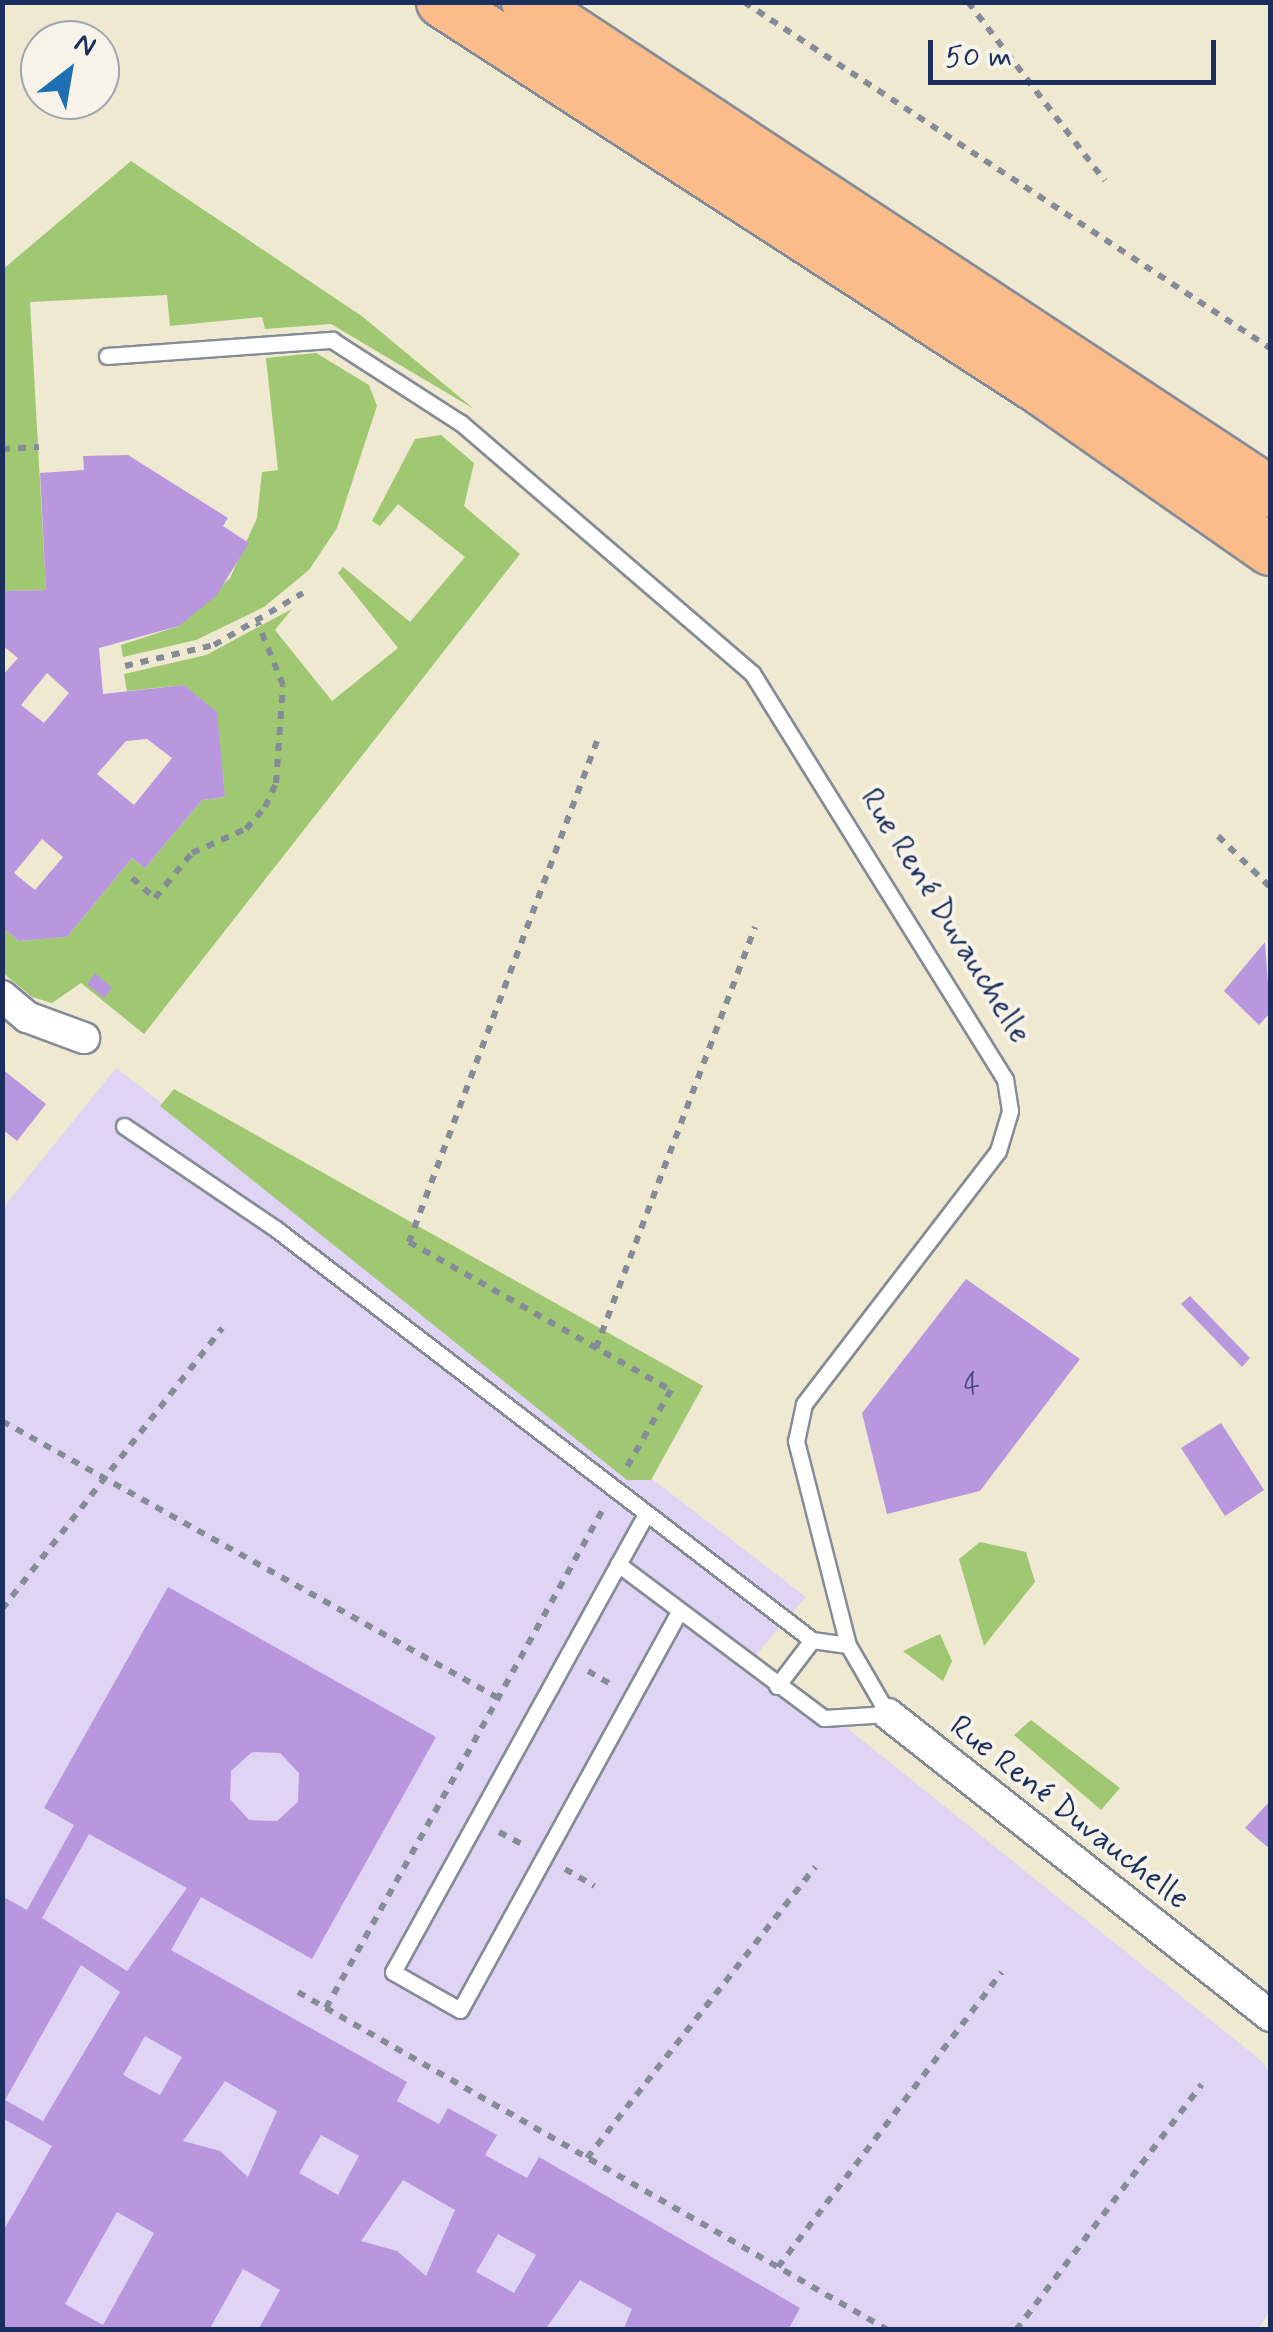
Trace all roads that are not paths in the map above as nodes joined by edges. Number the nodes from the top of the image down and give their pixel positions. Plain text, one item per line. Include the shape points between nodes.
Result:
1 (442, 2) edge
2 (527, 2) edge
3 (107, 356) dead end
4 (1270, 492) edge
5 (1270, 550) edge
6 (2, 996) edge
7 (84, 1038) dead end
8 (124, 1126) dead end
9 (646, 1514) junction
10 (618, 1564) junction
11 (679, 1611) junction
12 (812, 1640) junction
13 (848, 1645) junction
14 (777, 1686) junction
15 (888, 1714) junction
16 (1270, 2016) edge

1 - 5 highway via 1044,391
2 - 4 highway
3 - 13 lane, Rue René Duvauchelle via 332,340 461,423 752,672 1005,1079 1010,1111 998,1151 804,1404 796,1441
6 - 7 street via 27,1018
8 - 9 lane via 276,1229
9 - 10 lane
9 - 12 lane
10 - 11 lane
10 - 11 lane via 394,1972 460,2010
11 - 14 lane
12 - 13 lane
12 - 14 lane
13 - 15 lane, Rue René Duvauchelle
14 - 15 lane via 824,1718
15 - 16 street, Rue René Duvauchelle

